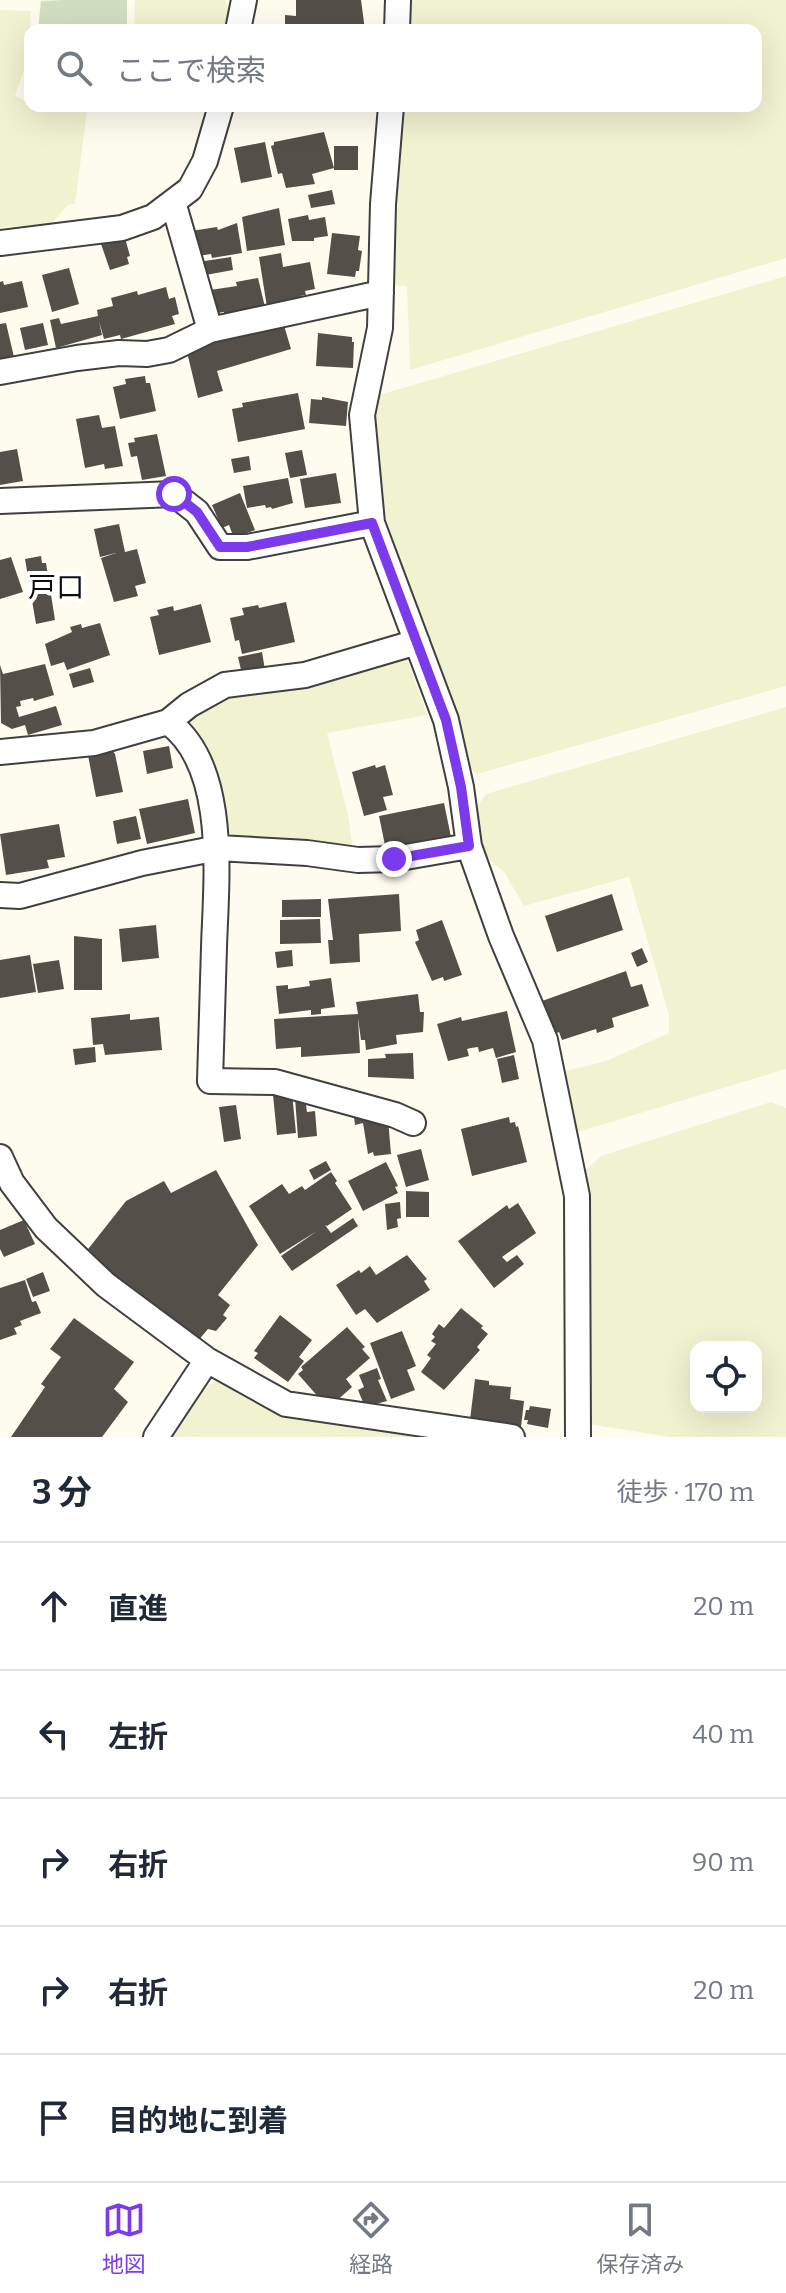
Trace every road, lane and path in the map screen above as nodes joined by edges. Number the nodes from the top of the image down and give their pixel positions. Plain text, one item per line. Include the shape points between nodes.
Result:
1 (244, 0) edge
2 (398, 0) edge
3 (239, 24) edge
4 (397, 24) edge
5 (220, 112) edge
6 (391, 112) edge
7 (173, 202) junction
8 (0, 243) edge
9 (381, 293) junction
10 (210, 330) junction
11 (0, 372) edge
12 (0, 501) edge
13 (372, 523) junction
14 (417, 642) junction
15 (168, 722) junction
16 (0, 752) edge
17 (469, 846) junction
18 (218, 848) junction
19 (0, 895) edge
20 (413, 1123) dead end
21 (0, 1157) edge
22 (207, 1360) junction
23 (156, 1437) edge
24 (512, 1437) edge
25 (578, 1437) edge

1 - 3 street
2 - 4 street
5 - 7 street via 205,161 190,189
6 - 9 street
7 - 8 street via 153,217 122,228
7 - 10 street
9 - 10 street
9 - 13 street via 380,328 362,415
10 - 11 street via 169,350
12 - 13 street via 174,494 197,512 220,547 247,547
13 - 14 street
14 - 15 street via 305,675 225,685
14 - 17 street via 446,720
15 - 16 street via 94,743
15 - 18 street via 199,761 212,801
17 - 18 street via 358,860
17 - 25 street via 545,1040 577,1196
18 - 19 street via 20,896
18 - 20 street via 210,1081 275,1082
21 - 22 street via 12,1183 71,1254
22 - 23 street
22 - 24 street via 286,1404

